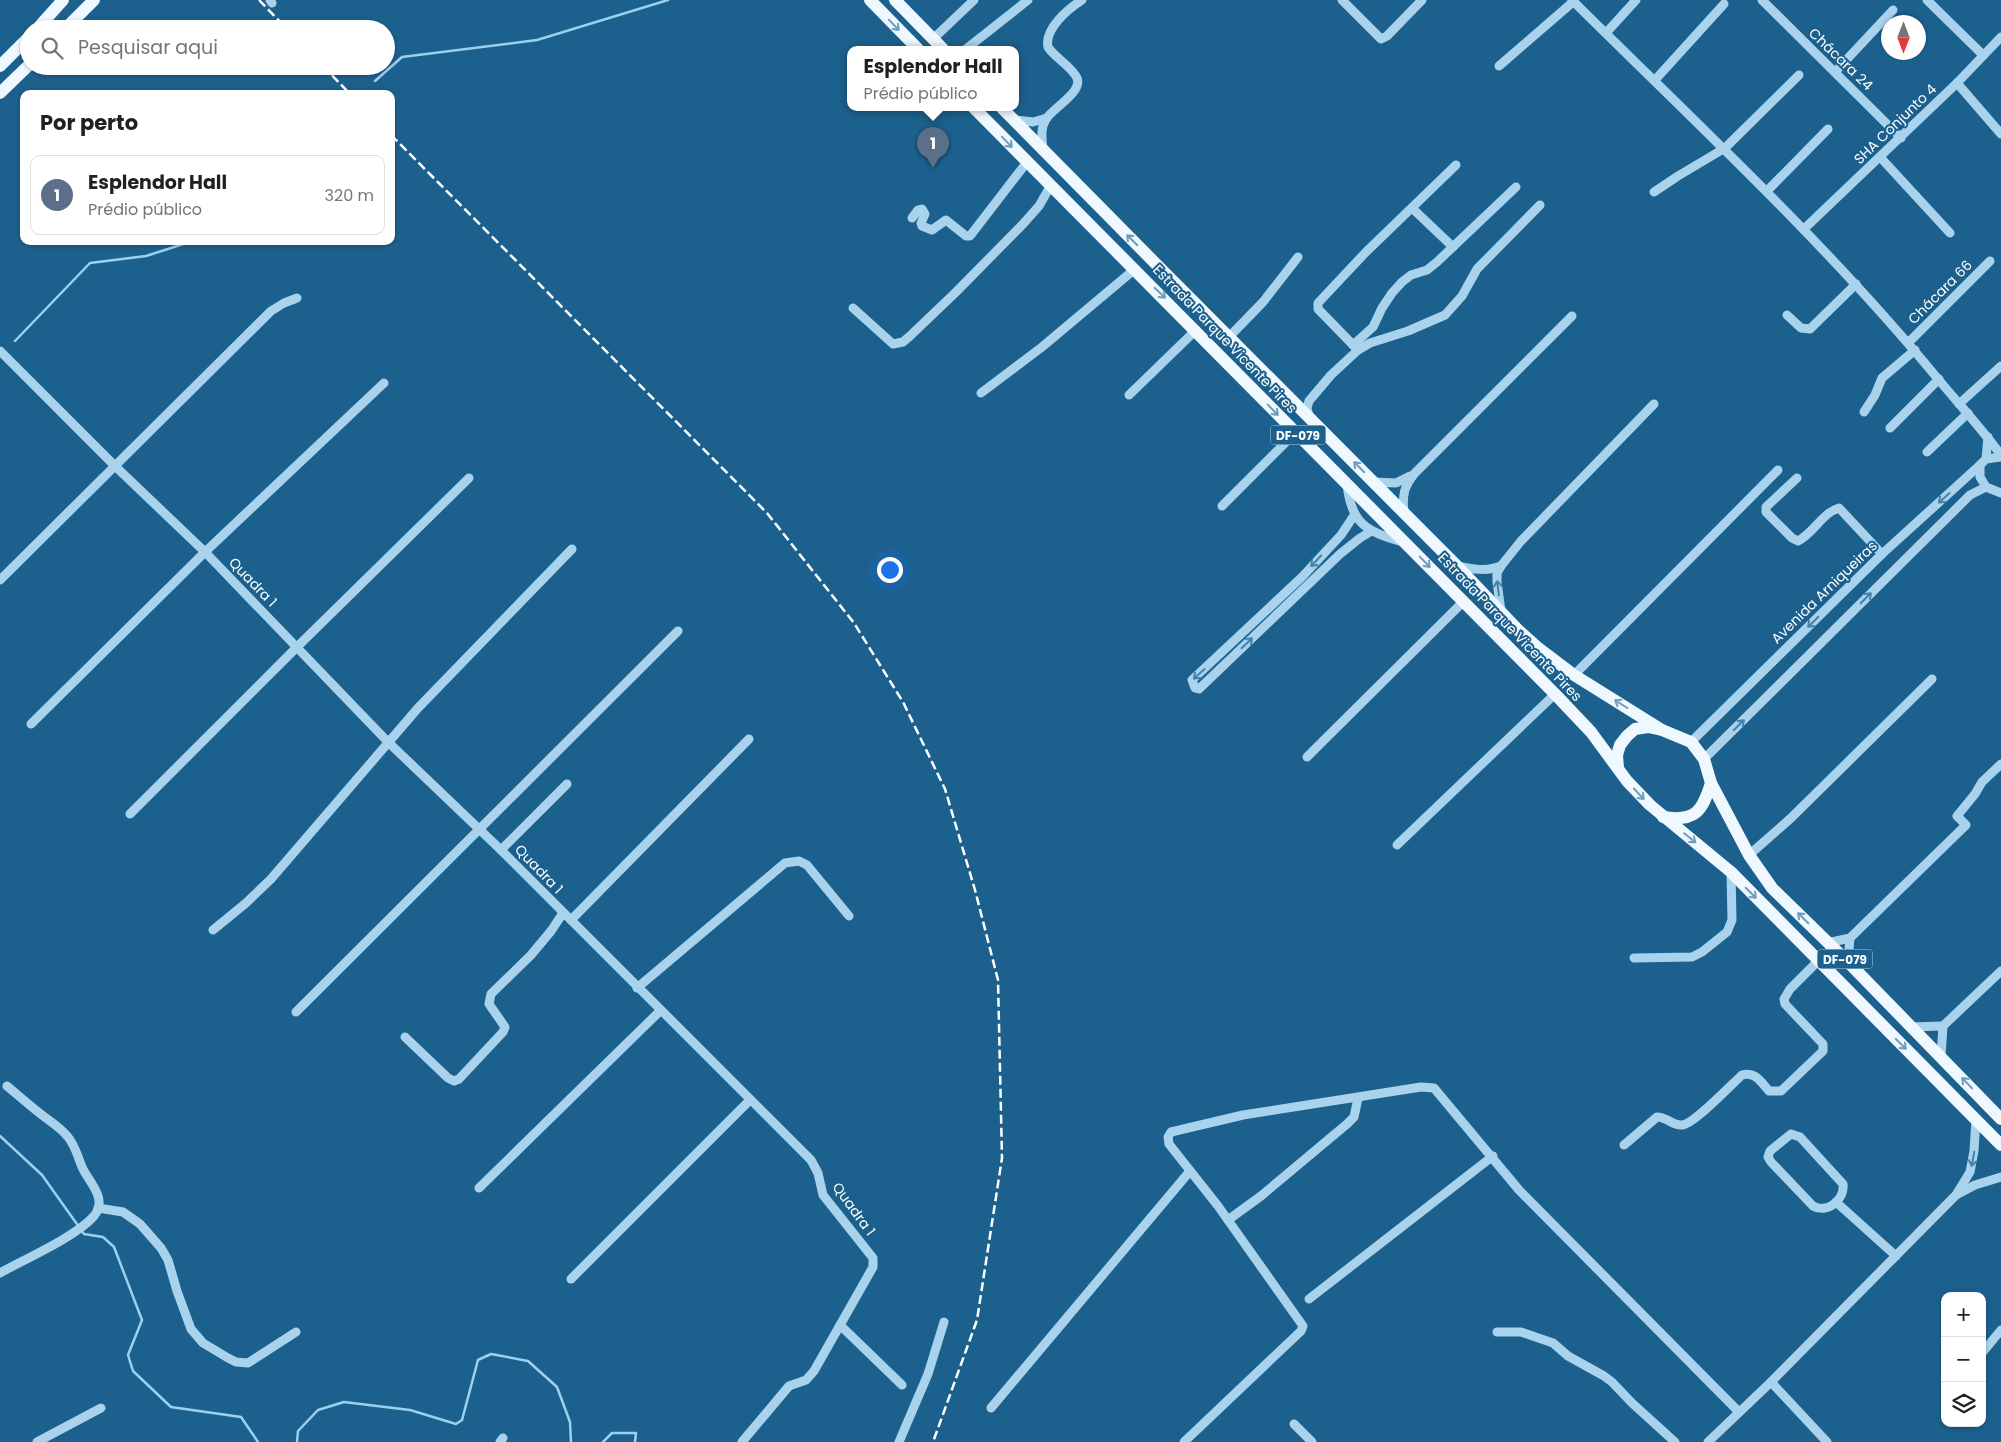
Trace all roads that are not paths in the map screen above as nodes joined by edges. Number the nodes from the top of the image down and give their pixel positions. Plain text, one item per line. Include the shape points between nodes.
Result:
1 (63, 0) edge
2 (94, 0) edge
3 (870, 0) edge
4 (895, 0) edge
5 (974, 0) edge
6 (1028, 0) edge
7 (1082, 0) edge
8 (1342, 0) edge
9 (1636, 0) edge
10 (1762, 0) edge
11 (1927, 0) edge
12 (1573, 1) edge
13 (1416, 2) edge
14 (1724, 4) dead end
15 (1894, 10) dead end
16 (45, 20) edge
17 (74, 20) edge
18 (1606, 33) junction
19 (2001, 37) edge
20 (934, 39) junction
21 (20, 46) edge
22 (915, 46) edge
23 (940, 46) edge
24 (970, 46) edge
25 (1983, 55) junction
26 (0, 66) edge
27 (1499, 66) dead end
28 (1835, 72) junction
29 (20, 74) edge
30 (1799, 75) dead end
31 (1655, 80) junction
32 (1958, 83) junction
33 (0, 93) edge
34 (978, 111) edge
35 (1005, 111) edge
36 (1047, 118) junction
37 (1015, 120) junction
38 (1828, 129) dead end
39 (2001, 134) edge
40 (1901, 138) junction
41 (1725, 148) junction
42 (1043, 150) junction
43 (1880, 157) junction
44 (1027, 162) junction
45 (1456, 165) dead end
46 (1051, 185) junction
47 (1516, 187) dead end
48 (1767, 191) junction
49 (1654, 192) dead end
50 (1540, 205) dead end
51 (1412, 208) junction
52 (912, 218) dead end
53 (1805, 228) junction
54 (1950, 233) dead end
55 (1453, 247) junction
56 (1298, 257) dead end
57 (1990, 261) dead end
58 (1135, 269) junction
59 (1856, 284) junction
60 (297, 298) dead end
61 (853, 308) dead end
62 (1200, 308) junction
63 (1787, 315) dead end
64 (1572, 316) dead end
65 (1216, 324) junction
66 (1195, 330) junction
67 (1229, 337) junction
68 (1909, 342) junction
69 (1356, 348) junction
70 (1915, 350) junction
71 (0, 351) edge
72 (2001, 366) edge
73 (1939, 379) junction
74 (384, 383) dead end
75 (981, 393) dead end
76 (1315, 393) junction
77 (1129, 395) dead end
78 (1288, 398) junction
79 (1654, 404) dead end
80 (1959, 404) junction
81 (1864, 412) dead end
82 (1968, 413) junction
83 (1309, 416) junction
84 (1890, 428) dead end
85 (1296, 432) junction
86 (1988, 437) junction
87 (1927, 452) dead end
88 (2001, 456) edge
89 (1983, 462) junction
90 (116, 467) junction
91 (1778, 470) dead end
92 (1415, 473) junction
93 (469, 478) dead end
94 (1797, 478) dead end
95 (1374, 482) junction
96 (1347, 484) junction
97 (1986, 487) junction
98 (2000, 491) edge
99 (1222, 506) dead end
100 (1404, 512) junction
101 (1355, 514) junction
102 (1370, 532) junction
103 (1406, 543) junction
104 (1330, 546) junction
105 (572, 549) dead end
106 (205, 552) junction
107 (1340, 554) junction
108 (1882, 554) junction
109 (1457, 566) junction
110 (1501, 566) junction
111 (0, 580) edge
112 (1305, 580) junction
113 (1464, 601) junction
114 (1501, 612) junction
115 (1260, 625) junction
116 (678, 631) dead end
117 (297, 646) junction
118 (1574, 675) junction
119 (1932, 679) dead end
120 (1555, 694) junction
121 (31, 724) dead end
122 (1662, 730) junction
123 (748, 739) dead end
124 (388, 742) junction
125 (1691, 742) junction
126 (1307, 757) dead end
127 (1704, 759) junction
128 (2001, 764) edge
129 (1618, 768) junction
130 (1711, 783) junction
131 (566, 784) dead end
132 (130, 814) dead end
133 (1663, 817) junction
134 (479, 828) junction
135 (1397, 846) dead end
136 (501, 850) junction
137 (1749, 855) junction
138 (1731, 872) junction
139 (563, 913) junction
140 (849, 916) dead end
141 (571, 920) junction
142 (213, 930) dead end
143 (1850, 938) junction
144 (1827, 943) junction
145 (1634, 958) dead end
146 (1818, 961) junction
147 (1848, 962) junction
148 (2001, 971) edge
149 (637, 988) junction
150 (660, 1011) junction
151 (296, 1012) dead end
152 (1943, 1026) junction
153 (1910, 1027) junction
154 (405, 1037) dead end
155 (1941, 1056) junction
156 (7, 1086) dead end
157 (1358, 1098) junction
158 (750, 1100) junction
159 (2000, 1117) edge
160 (1976, 1119) junction
161 (1624, 1145) dead end
162 (2001, 1145) edge
163 (1493, 1156) junction
164 (1190, 1171) junction
165 (2001, 1177) edge
166 (479, 1188) dead end
167 (1956, 1195) junction
168 (1836, 1202) junction
169 (98, 1208) junction
170 (1228, 1220) junction
171 (1896, 1256) junction
172 (0, 1273) edge
173 (571, 1279) dead end
174 (1309, 1299) dead end
175 (944, 1322) dead end
176 (840, 1325) junction
177 (2001, 1330) edge
178 (296, 1332) dead end
179 (1497, 1332) dead end
180 (1986, 1348) edge
181 (1771, 1382) junction
182 (902, 1385) dead end
183 (100, 1408) dead end
184 (991, 1408) dead end
185 (1739, 1412) junction
186 (1294, 1424) dead end
187 (37, 1442) edge
188 (742, 1442) edge
189 (898, 1442) edge
190 (1184, 1442) edge
191 (1312, 1442) edge
192 (1675, 1442) edge
193 (1708, 1442) edge
194 (1827, 1442) edge

1 - 16 main road
2 - 17 main road
3 -> 22 main road
4 - 20 main road
5 - 20 street
6 - 24 street
7 - 36 street via 1061,18 1047,38 1048,47 1074,74 1078,85
8 - 13 street via 1381,39
9 - 18 street
10 - 28 street, Chácara 24
11 - 25 street
12 - 18 street
12 - 27 street
14 - 31 street
15 - 28 street
18 - 31 street
19 - 25 street, SHA Conjunto 4
20 - 23 main road
21 - 26 main road
25 - 32 street, SHA Conjunto 4
28 - 40 street, Chácara 24
29 - 33 main road
30 - 41 street
31 - 41 street
32 - 39 street
32 - 40 street, SHA Conjunto 4
34 -> 44 main road, Estrada Parque Vicente Pires / DF-079
35 - 37 main road, Estrada Parque Vicente Pires / DF-079
36 - 37 street via 1033,122
36 - 42 street via 1042,134
37 - 42 main road, Estrada Parque Vicente Pires / DF-079
38 - 48 street
40 - 43 street, SHA Conjunto 4
41 - 48 street
41 - 49 street
62 -> 42 main road, Estrada Parque Vicente Pires / DF-079
43 - 53 street, SHA Conjunto 4
43 - 54 street
44 - 46 main road, Estrada Parque Vicente Pires / DF-079
44 - 52 street via 970,236 946,220 932,230 922,226 925,214 922,209
45 - 51 street
46 - 58 main road, Estrada Parque Vicente Pires / DF-079
46 - 61 street via 1023,224 903,342 893,344
47 - 55 street
48 - 53 street
50 - 69 street via 1477,269 1462,296 1445,314 1408,331
51 - 55 street
51 - 69 street via 1318,302 1318,309
53 - 59 street
55 - 69 street via 1427,270 1402,282
56 - 67 street via 1263,302
57 - 68 street, Chácara 66
58 -> 66 main road, Estrada Parque Vicente Pires / DF-079
58 - 75 street
59 - 63 street via 1810,329 1801,328
59 - 68 street
60 - 90 street via 272,312
62 - 65 main road, Estrada Parque Vicente Pires / DF-079
62 - 66 main road via 1194,316
64 - 92 street
65 - 66 main road via 1206,330
65 - 67 main road, Estrada Parque Vicente Pires / DF-079
66 - 77 street
66 -> 85 main road, Estrada Parque Vicente Pires / DF-079
67 - 78 main road, Estrada Parque Vicente Pires / DF-079
68 - 70 street
69 - 76 street
70 - 73 street
70 - 81 street via 1882,378
71 - 90 street, Quadra 1
72 - 80 street
73 - 80 street
73 - 84 street
74 - 106 street
76 - 78 street via 1302,398
76 - 83 street via 1307,408
78 - 83 main road, Estrada Parque Vicente Pires / DF-079
79 - 110 street via 1521,541
80 - 82 street
82 - 86 street
82 - 87 street
95 -> 83 main road, Estrada Parque Vicente Pires / DF-079
85 - 96 main road, Estrada Parque Vicente Pires / DF-079
85 - 99 street
86 - 88 street
86 - 89 street
88 - 89 street
89 - 97 street via 1980,477
89 -> 108 street, Avenida Arniqueiras
90 - 106 street, Quadra 1
90 - 111 street
91 - 118 street
92 - 95 street via 1396,483
92 - 100 street via 1403,494
93 - 117 street
94 - 108 street via 1766,507 1766,512 1792,538 1804,538 1832,510 1839,508
95 - 100 main road, Estrada Parque Vicente Pires / DF-079
96 - 101 street via 1348,498
96 - 103 main road, Estrada Parque Vicente Pires / DF-079
97 - 98 street
127 -> 97 street via 1970,494
100 - 109 main road, Estrada Parque Vicente Pires / DF-079
101 - 102 street
101 - 104 street
102 - 103 street
102 - 107 street
103 -> 113 main road, Estrada Parque Vicente Pires / DF-079
104 - 107 street
104 -> 112 street
105 - 124 street
106 - 117 street, Quadra 1
106 - 121 street
107 - 112 street
108 -> 125 street, Avenida Arniqueiras
109 - 110 street via 1493,569
109 - 114 main road, Estrada Parque Vicente Pires / DF-079
114 -> 110 street via 1497,582
112 - 115 street
113 - 120 main road, Estrada Parque Vicente Pires / DF-079
113 - 126 street
114 - 118 main road, Estrada Parque Vicente Pires / DF-079 via 1537,647
115 -> 115 street via 1192,680 1195,688 1199,688
116 - 134 street
117 - 124 street, Quadra 1
117 - 132 street
122 -> 118 main road, Estrada Parque Vicente Pires / DF-079
119 - 137 street
120 - 129 main road, Estrada Parque Vicente Pires / DF-079 via 1591,732
120 - 135 street
122 - 125 main road, DF-079
122 - 129 main road, DF-079 via 1635,729 1626,736 1619,750
123 - 141 street
124 - 134 street, Quadra 1
124 - 142 street via 272,879
125 - 127 main road, DF-079
127 - 130 main road, DF-079
128 - 143 street via 1982,782 1957,816 1966,824
129 -> 133 main road, DF-079
130 - 133 main road via 1703,804 1690,817 1679,820
130 - 137 main road, DF-079
131 - 136 street
133 -> 138 main road, DF-079
134 - 136 street, Quadra 1
134 - 151 street
136 - 139 street, Quadra 1
144 -> 137 main road, DF-079 via 1772,888
138 - 145 street via 1732,920 1727,932 1692,957
138 -> 146 main road, DF-079
139 - 141 street, Quadra 1
139 - 154 street via 531,955 491,994 489,1004 505,1027 459,1079 448,1078
140 - 149 street via 807,865 799,861 785,863
141 - 149 street, Quadra 1
143 - 144 street
143 - 147 street
144 - 147 main road, DF-079
146 -> 160 main road, DF-079
146 - 161 street via 1784,999 1785,1004 1823,1044 1824,1051 1781,1091 1769,1091 1756,1076 1742,1075 1688,1124 1676,1125 1666,1118 1657,1117
147 - 153 main road, DF-079
148 - 152 street
149 - 150 street, Quadra 1
150 - 158 street, Quadra 1
150 - 166 street
152 - 153 street
152 - 155 street
153 - 155 main road, DF-079
159 -> 155 main road, DF-079
156 - 169 street via 69,1138 97,1193
157 - 163 street via 1422,1087 1434,1088
157 - 164 street via 1243,1115 1173,1131 1168,1137 1169,1144
157 - 170 street via 1354,1117 1347,1124
158 - 173 street
158 - 176 street, Quadra 1 via 811,1160 823,1195 873,1258 872,1267
160 - 162 main road, DF-079
160 -> 167 street via 1970,1172
163 - 174 street
163 - 185 street via 1524,1195
164 - 170 street
164 - 184 street
165 - 167 street
167 - 171 street
168 - 168 street via 1824,1209 1813,1206 1771,1162 1768,1157 1770,1151 1791,1134 1800,1137 1843,1184 1843,1193
168 - 171 street
169 - 172 street via 93,1217 61,1240
169 - 178 street via 123,1212 140,1224 161,1248 191,1329 203,1343 236,1362 248,1363
170 - 190 street via 1303,1326
171 - 181 street
175 - 189 street via 928,1374
176 - 182 street
176 - 188 street, Quadra 1 via 810,1376 784,1390
177 - 180 street
179 - 192 street via 1520,1332 1553,1343 1568,1356 1612,1382
181 - 185 street
181 - 194 street
183 - 187 street
185 - 193 street
186 - 191 street

